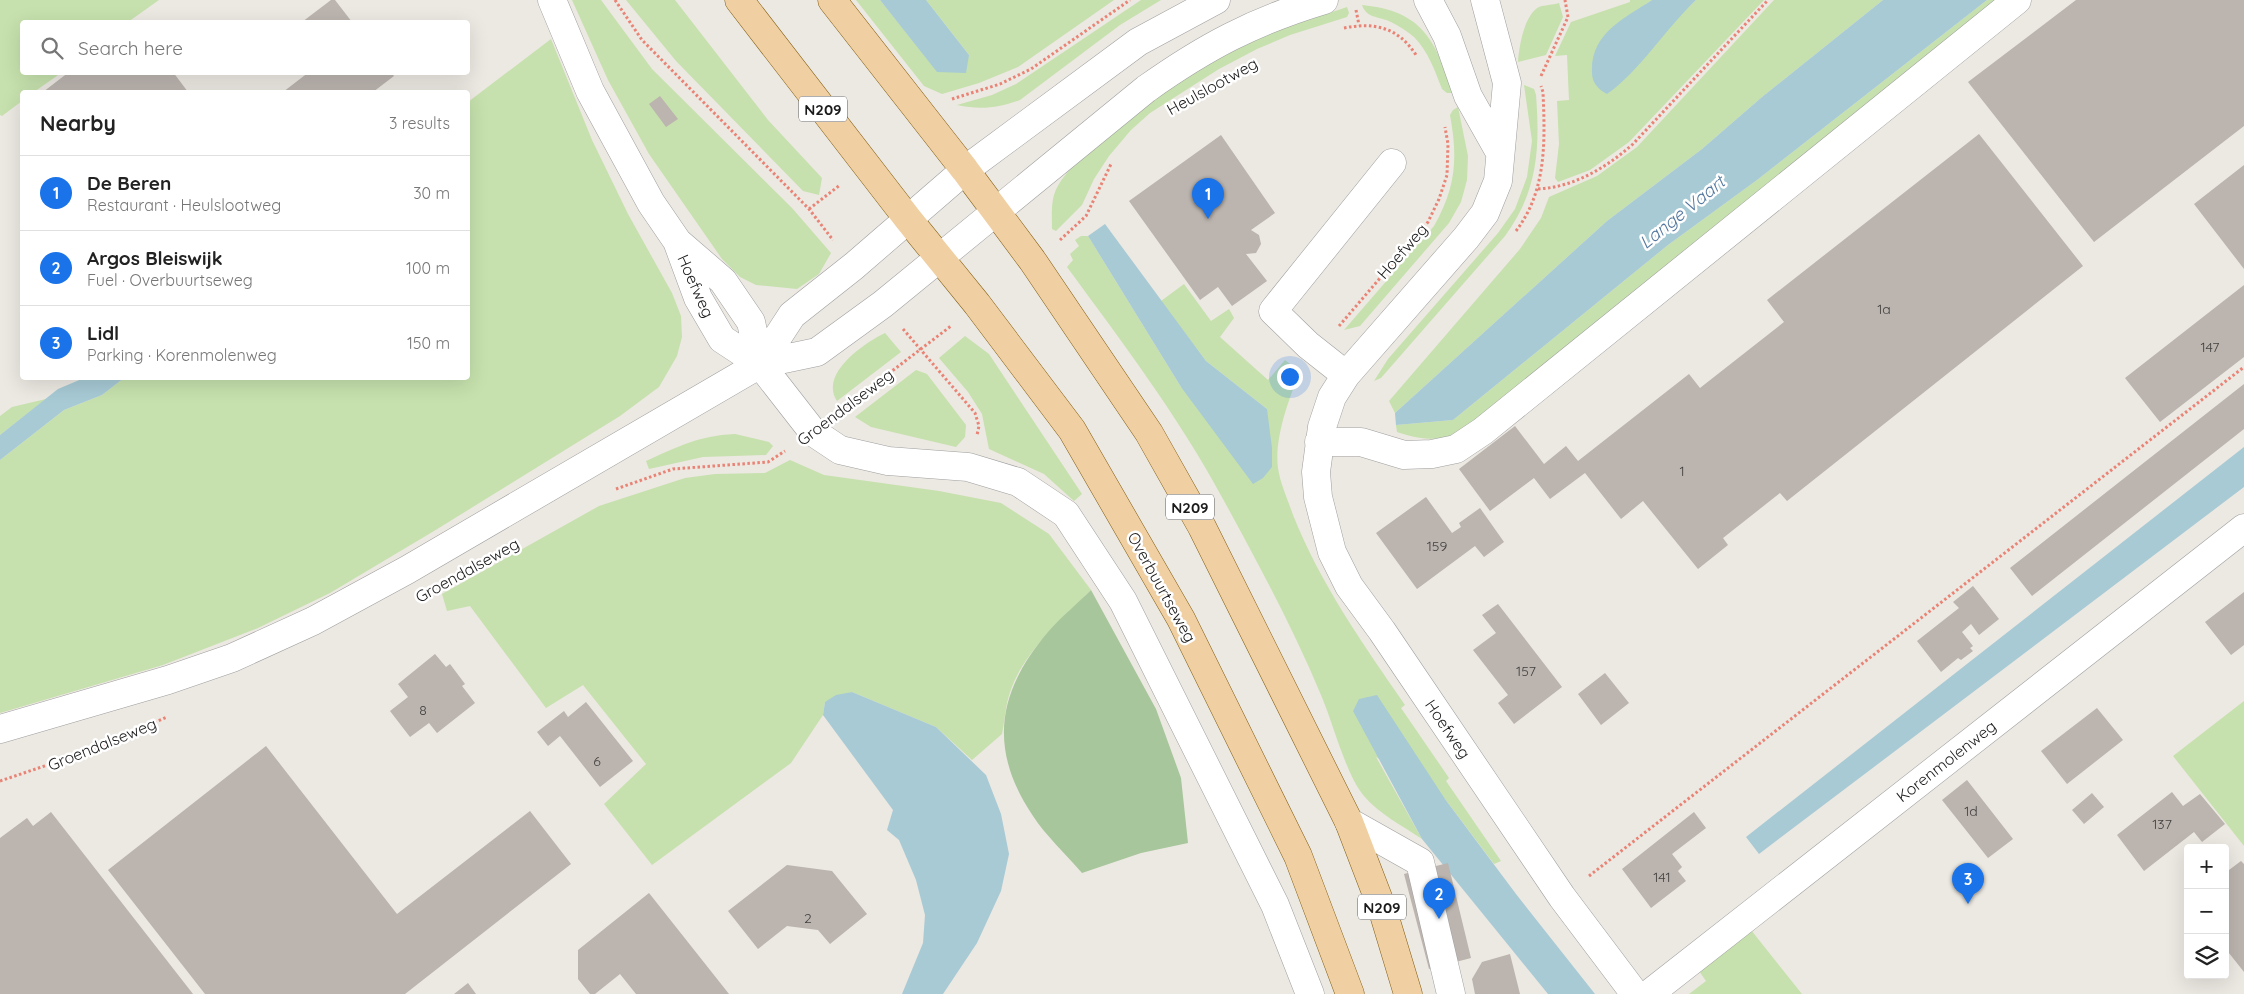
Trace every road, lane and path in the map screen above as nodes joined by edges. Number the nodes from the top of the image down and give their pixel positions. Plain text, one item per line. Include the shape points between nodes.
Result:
1 (552, 0) edge
2 (615, 0) edge
3 (739, 0) edge
4 (832, 0) edge
5 (1130, 0) edge
6 (1216, 0) edge
7 (1324, 0) edge
8 (1428, 0) edge
9 (1485, 0) edge
10 (1565, 0) edge
11 (1768, 0) edge
12 (2017, 0) edge
13 (1342, 29) dead end
14 (1417, 57) dead end
15 (1539, 81) dead end
16 (924, 119) junction
17 (1445, 124) dead end
18 (1500, 150) junction
19 (1115, 160) dead end
20 (1392, 163) dead end
21 (866, 165) junction
22 (965, 170) junction
23 (1538, 189) dead end
24 (997, 212) junction
25 (908, 219) junction
26 (940, 258) junction
27 (1032, 260) junction
28 (977, 304) junction
29 (919, 351) junction
30 (1318, 353) junction
31 (760, 364) junction
32 (2244, 368) edge
33 (1346, 375) junction
34 (813, 432) junction
35 (1319, 442) junction
36 (968, 467) junction
37 (610, 492) dead end
38 (2244, 528) edge
39 (176, 713) dead end
40 (0, 729) edge
41 (0, 781) edge
42 (1349, 822) junction
43 (1562, 897) junction
44 (1310, 994) edge
45 (1350, 994) edge
46 (1408, 994) edge
47 (1451, 994) edge
48 (1635, 994) edge
49 (1649, 994) edge

1 - 31 street, Hoefweg via 590,91 651,203 677,241 723,280 751,322
2 - 21 path via 642,40 809,209
3 - 21 main road, N209
4 - 16 main road, N209
5 - 16 path via 1031,69 1000,84 952,99
6 - 22 street via 1138,42
7 - 24 street, Heulslootweg via 1270,18 1225,38 1185,62 1146,89
8 - 18 street via 1446,36 1468,96
9 - 18 street, Hoefweg via 1507,83
10 - 15 path via 1568,16
11 - 23 path via 1639,138 1614,160 1586,176
12 - 35 street via 1483,431 1456,449 1404,455 1361,442
13 - 14 path via 1377,25 1393,32
16 - 22 main road, N209
17 - 30 path, Hoefweg via 1447,175 1428,222
18 - 33 street, Hoefweg via 1498,181 1485,213
19 - 27 path via 1109,166 1086,216 1070,233
20 - 30 street via 1273,311
21 - 25 main road, N209
22 - 24 main road, N209
22 - 25 street, Groendalseweg
24 - 26 street, Heulslootweg
24 - 27 main road, N209
25 - 26 main road, Overbuurtseweg / N209
25 - 31 street, Groendalseweg via 792,315
26 - 28 main road, Overbuurtseweg / N209
26 - 31 street, Groendalseweg via 817,352
27 - 42 main road, N209 via 1149,433 1202,527
28 - 29 path
28 - 45 main road, Overbuurtseweg / N209 via 1072,430 1181,619 1298,856
29 - 34 path, Groendalseweg
29 - 36 path via 974,412 979,426
30 - 33 street
31 - 34 street
31 - 40 street, Groendalseweg via 407,570 313,621 232,658
32 - 43 path
33 - 35 street, Hoefweg via 1332,397
34 - 36 street via 840,450 888,460
34 - 37 path, Groendalseweg via 768,462 673,469
35 - 43 street, Hoefweg via 1318,497 1332,552 1348,586 1382,631
36 - 44 street via 1018,482 1066,514 1124,601 1275,906
38 - 49 street, Korenmolenweg
39 - 41 path, Groendalseweg via 98,748
42 - 46 main road, N209 via 1382,908
42 - 47 street via 1420,862
43 - 48 street, Hoefweg

